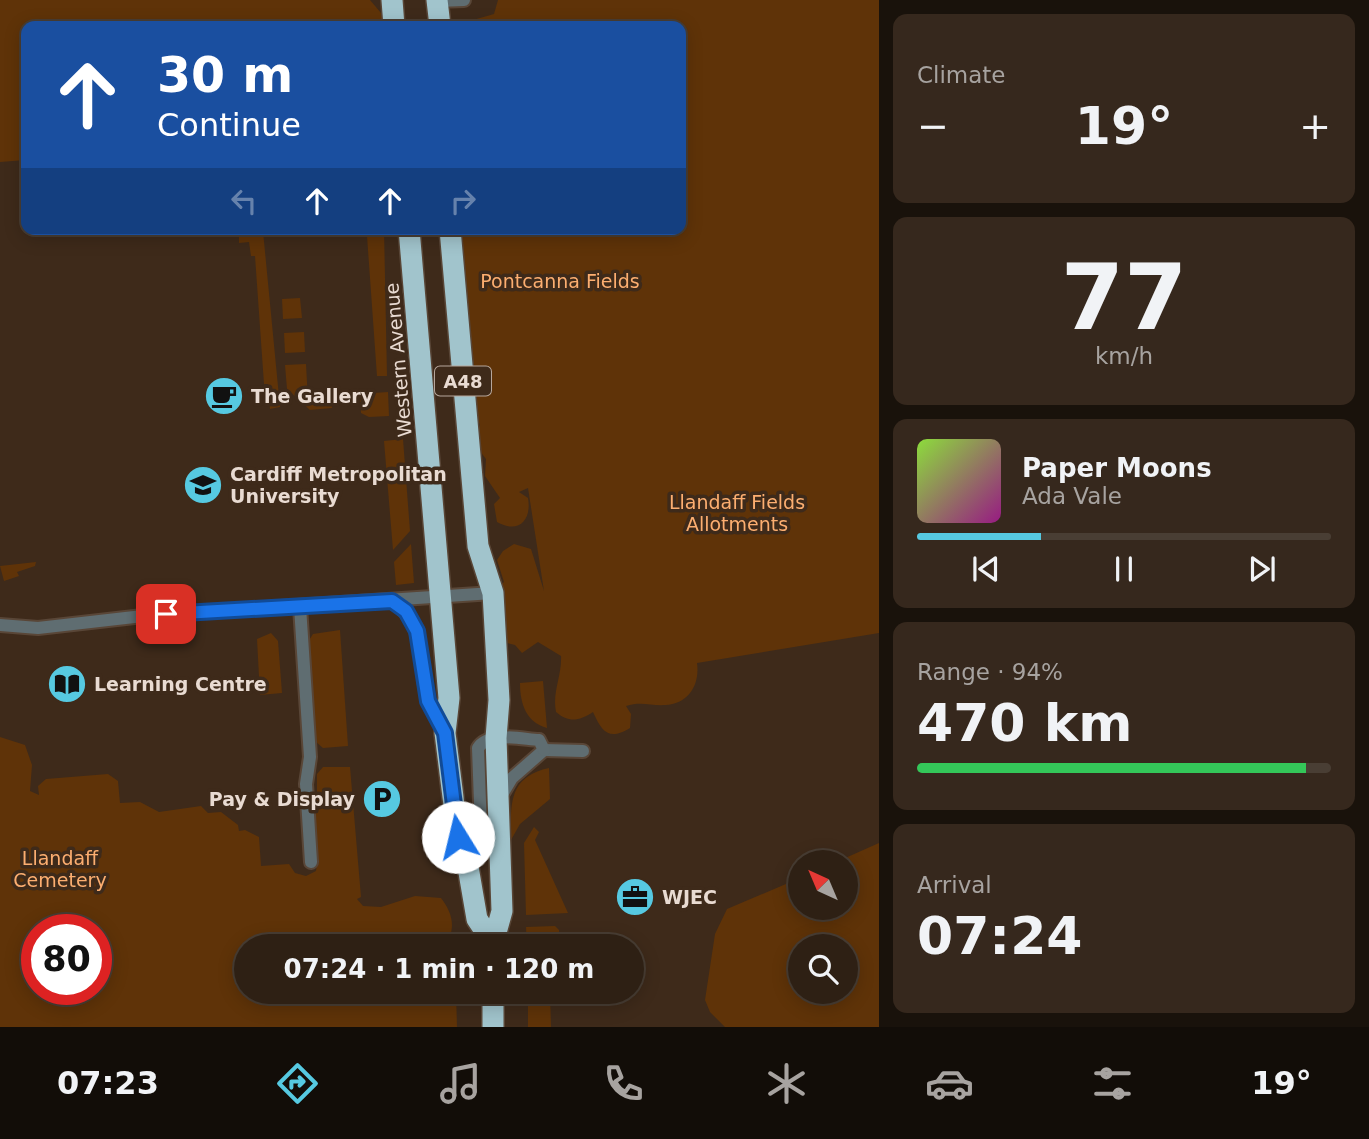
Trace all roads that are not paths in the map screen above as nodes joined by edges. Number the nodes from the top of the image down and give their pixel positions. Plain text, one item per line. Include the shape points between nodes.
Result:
1 (392, 0) edge
2 (464, 0) edge
3 (437, 1) edge
4 (394, 21) edge
5 (439, 21) edge
6 (410, 235) edge
7 (451, 235) edge
8 (493, 593) junction
9 (441, 597) junction
10 (392, 601) junction
11 (300, 607) junction
12 (0, 625) edge
13 (445, 733) junction
14 (495, 738) junction
15 (544, 750) junction
16 (583, 751) dead end
17 (498, 801) junction
18 (467, 861) junction
19 (311, 862) dead end
20 (486, 934) edge
21 (494, 934) edge
22 (493, 1004) edge
23 (493, 1027) edge

1 - 4 highway
2 - 3 lane
3 - 5 highway
6 - 9 highway, Western Avenue / A48
7 - 8 highway, Western Avenue / A48 via 478,546
8 - 9 lane
8 - 14 highway, Western Avenue / A48 via 499,700
9 - 10 lane
9 - 13 highway, Western Avenue / A48 via 449,698
10 - 11 lane
10 - 13 lane via 406,611 417,631 428,701
11 - 12 lane via 154,615 38,628
11 - 19 lane via 310,757 306,784
13 - 18 highway, Western Avenue / A48 via 458,837
14 - 15 lane via 539,740
14 - 17 highway, Western Avenue / A48
14 - 18 lane via 478,748 481,829
15 - 16 lane
15 - 17 lane via 512,778
17 - 21 highway, Western Avenue / A48 via 502,911
18 - 20 highway, Western Avenue / A48 via 477,919
22 - 23 highway

